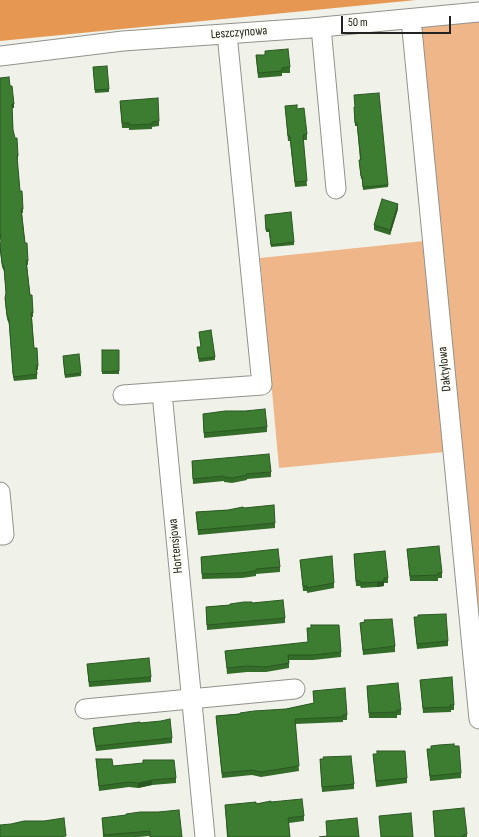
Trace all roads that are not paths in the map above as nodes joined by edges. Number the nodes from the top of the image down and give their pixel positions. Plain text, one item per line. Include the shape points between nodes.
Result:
1 (479, 12) edge
2 (411, 18) junction
3 (321, 27) junction
4 (227, 34) junction
5 (0, 56) edge
6 (336, 189) dead end
7 (162, 393) junction
8 (123, 395) dead end
9 (0, 492) edge
10 (0, 535) edge
11 (295, 689) dead end
12 (191, 699) junction
13 (85, 709) dead end
14 (479, 719) edge
15 (205, 837) edge

1 - 2 street, Leszczynowa
2 - 3 street, Leszczynowa
2 - 14 street, Daktylowa
3 - 4 street, Leszczynowa
3 - 6 street
4 - 5 street, Leszczynowa via 123,41
4 - 7 street via 262,385
7 - 8 street
7 - 12 street, Hortensjowa
9 - 10 street via 4,535
11 - 12 street
12 - 13 street
12 - 15 street, Hortensjowa

